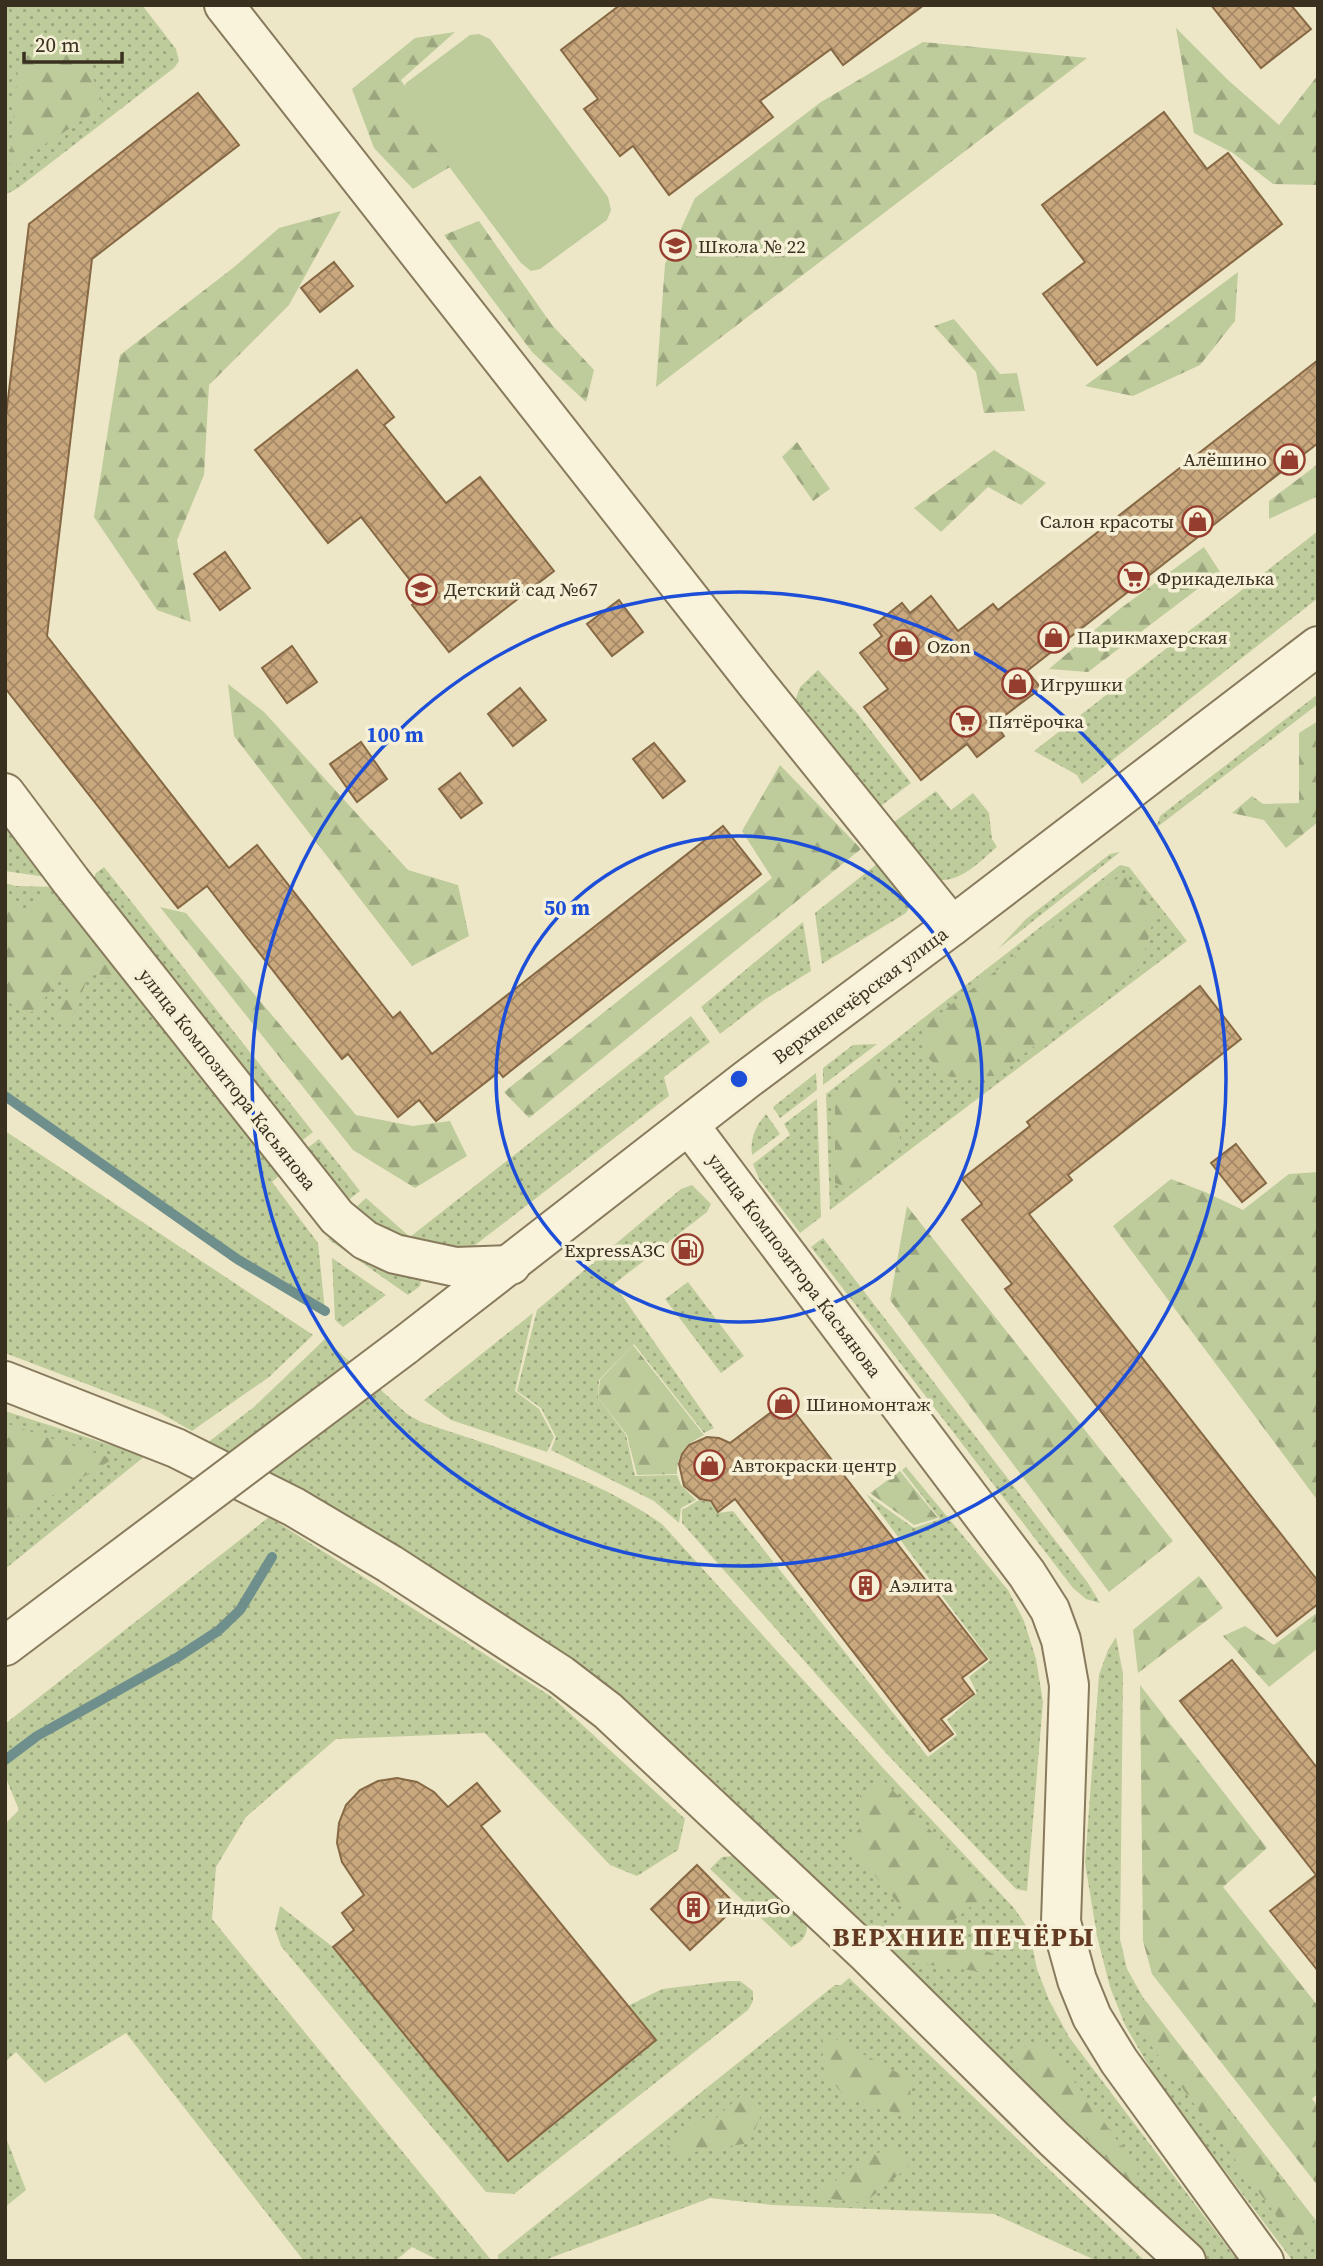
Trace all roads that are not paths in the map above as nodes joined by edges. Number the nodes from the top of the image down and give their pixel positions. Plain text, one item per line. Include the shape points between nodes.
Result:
1 (224, 5) edge
2 (1318, 646) edge
3 (5, 793) edge
4 (952, 926) junction
5 (690, 1125) junction
6 (511, 1265) junction
7 (5, 1381) edge
8 (5, 1646) edge
9 (1186, 2261) edge
10 (1264, 2261) edge

1 - 4 street
2 - 4 street, Верхнепечёрская улица
3 - 6 street, улица Композитора Касьянова via 337,1217 365,1240 395,1254 456,1267
4 - 5 street, Верхнепечёрская улица
5 - 6 street, Верхнепечёрская улица
5 - 10 street, улица Композитора Касьянова via 1011,1551 1050,1610 1069,1685 1060,1922 1077,1980 1091,2017 1119,2061
6 - 8 street, Верхнепечёрская улица, bridge
7 - 9 street via 176,1448 294,1507 561,1675 608,1711

